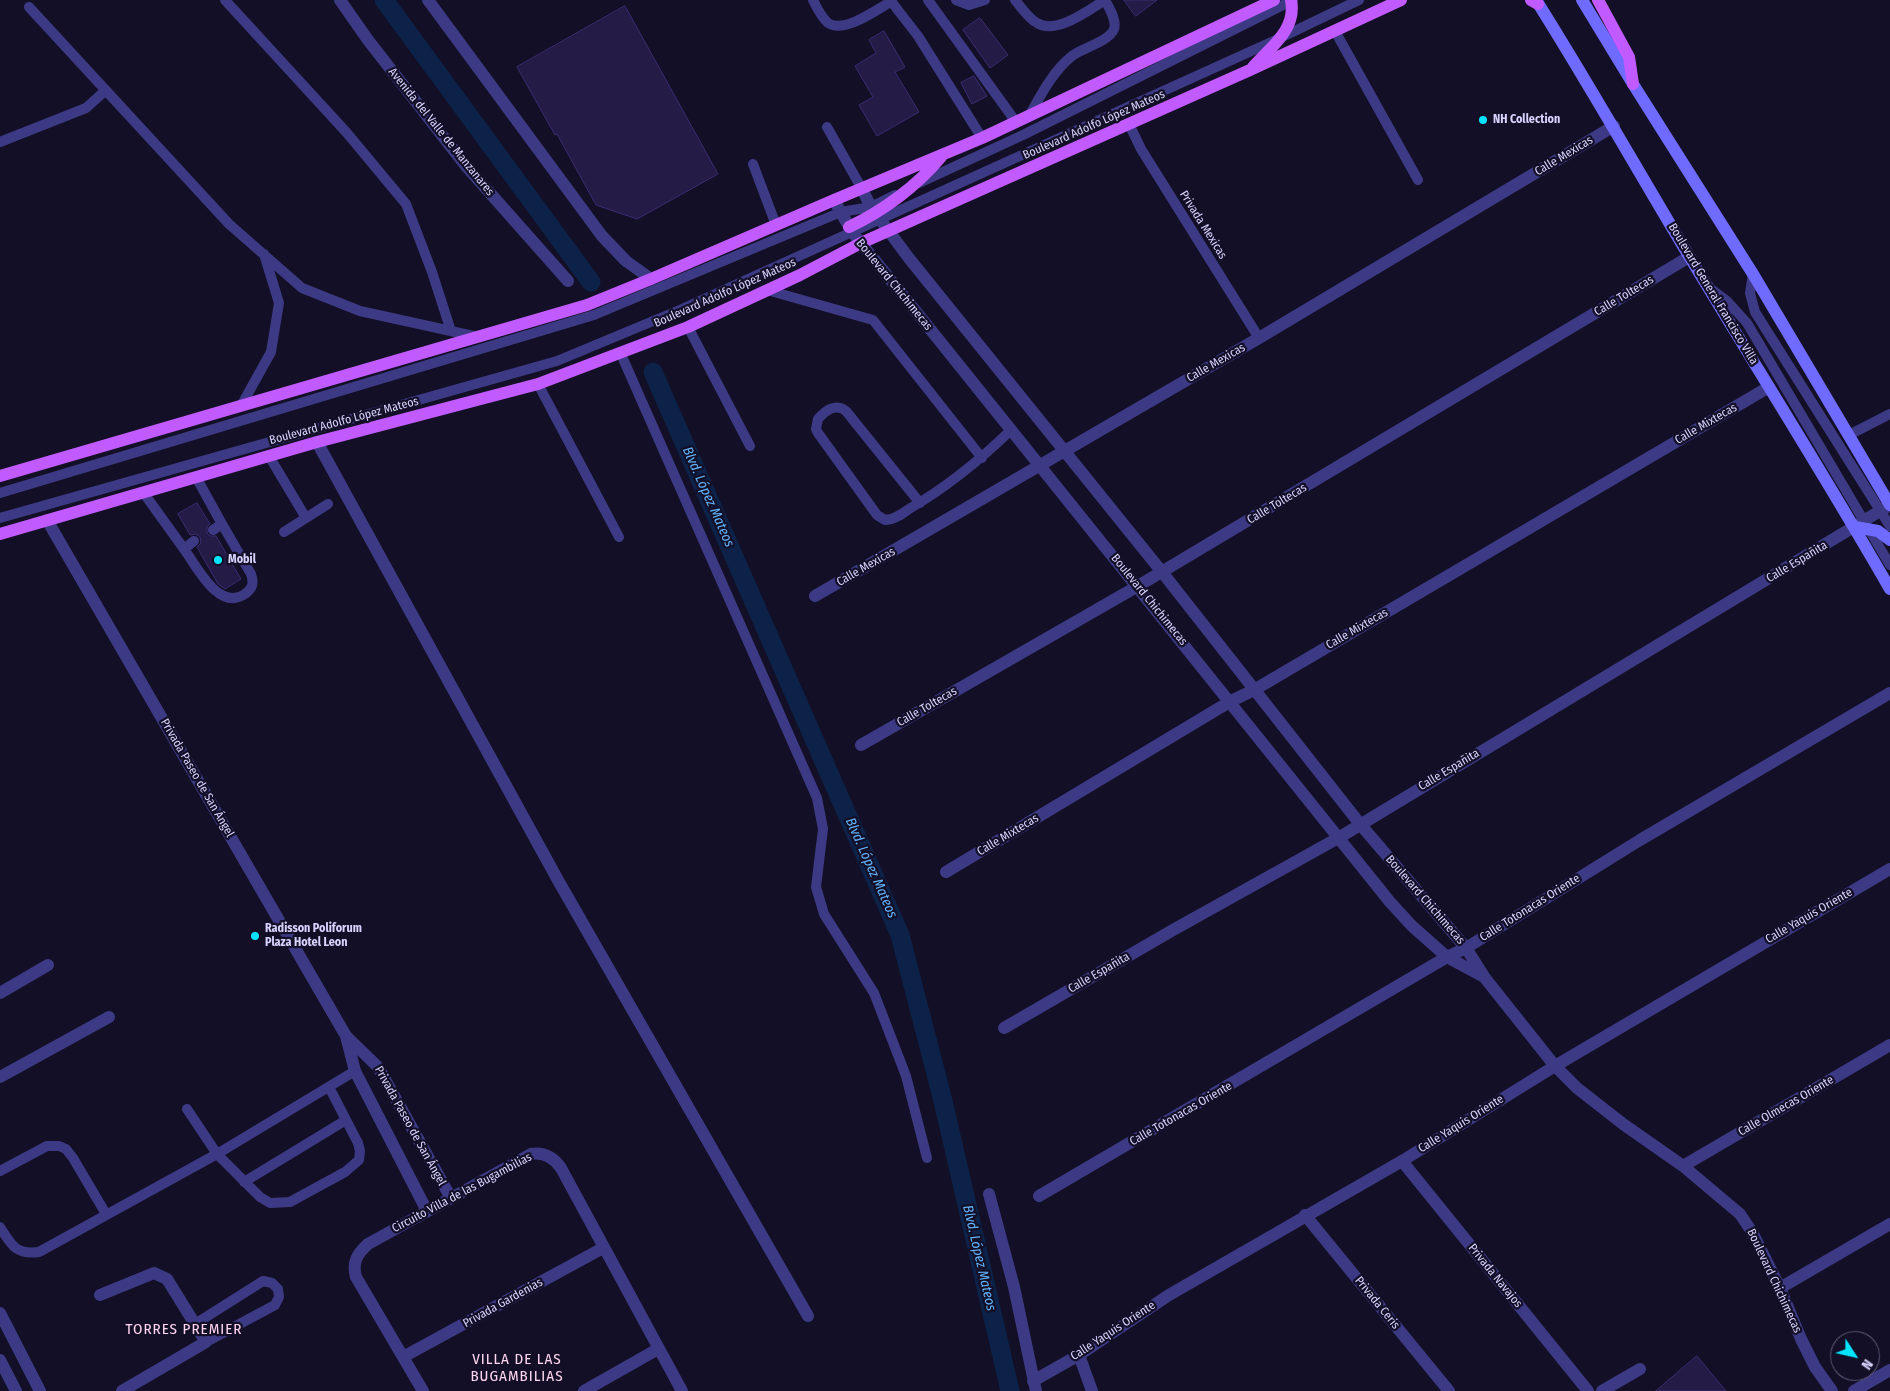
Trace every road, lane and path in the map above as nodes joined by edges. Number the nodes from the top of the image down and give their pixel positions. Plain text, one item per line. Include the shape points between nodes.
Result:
1 (225, 0) edge
2 (340, 0) edge
3 (428, 0) edge
4 (812, 0) edge
5 (928, 0) edge
6 (956, 0) edge
7 (985, 0) edge
8 (1015, 0) edge
9 (1105, 0) edge
10 (1274, 0) edge
11 (1292, 0) edge
12 (1359, 0) edge
13 (1401, 0) edge
14 (1582, 0) edge
15 (1598, 0) edge
16 (891, 1) edge
17 (1535, 1) edge
18 (29, 7) dead end
19 (1335, 32) junction
20 (1278, 39) junction
21 (1250, 70) junction
22 (1633, 84) junction
23 (106, 90) junction
24 (1029, 116) junction
25 (1016, 122) junction
26 (1129, 124) junction
27 (1614, 126) junction
28 (827, 127) dead end
29 (982, 138) junction
30 (0, 142) edge
31 (944, 153) junction
32 (752, 164) dead end
33 (1418, 180) dead end
34 (909, 188) junction
35 (862, 189) junction
36 (834, 200) junction
37 (841, 212) junction
38 (876, 213) junction
39 (776, 225) junction
40 (851, 229) junction
41 (888, 232) junction
42 (861, 243) junction
43 (264, 253) junction
44 (1689, 257) junction
45 (1753, 274) junction
46 (651, 279) junction
47 (568, 281) dead end
48 (1708, 287) junction
49 (767, 290) junction
50 (688, 327) junction
51 (451, 331) junction
52 (479, 337) junction
53 (1258, 338) junction
54 (620, 352) junction
55 (538, 384) junction
56 (1769, 387) junction
57 (241, 406) junction
58 (1890, 414) edge
59 (1011, 430) junction
60 (1849, 435) junction
61 (317, 442) junction
62 (750, 446) dead end
63 (1065, 452) junction
64 (269, 456) junction
65 (982, 458) junction
66 (1040, 466) junction
67 (0, 476) edge
68 (196, 477) junction
69 (143, 492) junction
70 (0, 493) edge
71 (920, 503) junction
72 (328, 504) dead end
73 (1886, 508) edge
74 (0, 518) edge
75 (306, 518) junction
76 (47, 520) junction
77 (1862, 526) junction
78 (1890, 526) edge
79 (284, 532) dead end
80 (0, 534) edge
81 (619, 537) dead end
82 (1890, 540) edge
83 (194, 541) dead end
84 (184, 548) junction
85 (1890, 565) edge
86 (1162, 572) junction
87 (1138, 586) junction
88 (1890, 589) edge
89 (815, 596) dead end
90 (1254, 690) junction
91 (1890, 693) edge
92 (1231, 701) junction
93 (861, 745) dead end
94 (1360, 824) junction
95 (1340, 837) junction
96 (1890, 869) edge
97 (946, 872) dead end
98 (1466, 948) junction
99 (1448, 958) junction
100 (48, 965) dead end
101 (1485, 978) junction
102 (0, 993) edge
103 (109, 1017) dead end
104 (1004, 1028) dead end
105 (346, 1036) junction
106 (1890, 1045) edge
107 (1555, 1066) junction
108 (355, 1071) junction
109 (0, 1077) edge
110 (329, 1087) junction
111 (187, 1109) dead end
112 (346, 1120) junction
113 (217, 1154) junction
114 (927, 1158) dead end
115 (1402, 1161) junction
116 (1683, 1166) junction
117 (0, 1171) edge
118 (244, 1182) junction
119 (989, 1194) dead end
120 (1039, 1196) dead end
121 (451, 1198) junction
122 (427, 1211) junction
123 (106, 1214) junction
124 (1305, 1215) junction
125 (1890, 1224) edge
126 (0, 1227) edge
127 (603, 1248) junction
128 (1780, 1288) junction
129 (100, 1295) dead end
130 (0, 1313) edge
131 (808, 1316) dead end
132 (195, 1324) junction
133 (206, 1342) junction
134 (658, 1349) junction
135 (1079, 1355) junction
136 (402, 1357) junction
137 (0, 1360) edge
138 (1640, 1369) dead end
139 (1890, 1370) edge
140 (1034, 1386) edge
141 (16, 1391) edge
142 (40, 1391) edge
143 (122, 1391) edge
144 (423, 1391) edge
145 (584, 1391) edge
146 (682, 1391) edge
147 (1092, 1391) edge
148 (1449, 1391) edge
149 (1588, 1391) edge
150 (1602, 1391) edge
151 (1832, 1391) edge
152 (1854, 1391) edge

1 - 51 lane via 347,133 406,204
2 - 47 street, Avenida del Valle de Manzanares via 466,166
3 - 46 street via 602,236 626,261
4 - 16 lane via 828,23 838,26 847,26
5 - 25 lane
6 - 7 lane via 969,5
8 - 9 lane via 1034,21 1047,27 1060,25
9 - 24 lane via 1114,20 1114,29 1109,36 1065,62
10 - 24 main road
11 - 20 main road via 1292,20
11 - 34 lane via 1023,135
12 - 20 lane
13 - 19 main road, Boulevard Adolfo López Mateos
14 - 22 main road
15 - 22 main road via 1629,57
16 - 29 lane via 918,36
17 - 27 main road, Boulevard General Francisco Villa
18 - 23 lane
19 - 21 main road, Boulevard Adolfo López Mateos
19 - 33 lane
20 - 21 main road
20 - 38 lane
21 - 26 main road, Boulevard Adolfo López Mateos
22 - 45 main road
23 - 30 lane via 86,108
23 - 43 lane via 229,224
24 - 25 main road
25 - 29 main road
26 - 41 main road, Boulevard Adolfo López Mateos
26 - 53 lane, Privada Mexicas via 1141,149
27 - 44 main road, Boulevard General Francisco Villa
27 - 53 street, Calle Mexicas
28 - 35 lane
29 - 31 main road
31 - 34 main road via 930,171
31 - 35 main road
32 - 39 lane
34 - 38 main road
35 - 36 main road
35 - 38 street, Boulevard Chichimecas
36 - 37 street, Boulevard Chichimecas
36 - 39 main road
37 - 38 lane
37 - 40 street, Boulevard Chichimecas
37 - 70 lane via 594,315
38 - 40 main road
38 - 41 street, Boulevard Chichimecas
39 - 46 main road
40 - 42 street, Boulevard Chichimecas
40 - 74 lane via 682,309 557,361
41 - 42 main road, Boulevard Adolfo López Mateos
41 - 63 street, Boulevard Chichimecas
42 - 49 main road, Boulevard Adolfo López Mateos
42 - 59 street, Boulevard Chichimecas
43 - 51 lane via 302,288 360,312
43 - 57 lane via 279,303 271,352
44 - 48 main road, Boulevard General Francisco Villa
44 - 86 street, Calle Toltecas
45 - 60 main road
45 - 73 lane via 1750,294 1756,312
46 - 52 main road via 587,305
48 - 56 main road, Boulevard General Francisco Villa
48 - 77 lane via 1727,301 1747,323
49 - 50 main road, Boulevard Adolfo López Mateos
49 - 65 lane via 873,320
50 - 54 main road, Boulevard Adolfo López Mateos
50 - 62 lane
51 - 52 lane
52 - 57 main road
53 - 63 street, Calle Mexicas
54 - 55 main road, Boulevard Adolfo López Mateos
54 - 114 lane via 817,798 823,829 816,887 824,914 874,993 906,1076
55 - 61 main road, Boulevard Adolfo López Mateos
55 - 81 lane
56 - 77 main road, Boulevard General Francisco Villa
56 - 90 street, Calle Mixtecas
57 - 67 main road
58 - 60 lane
59 - 65 lane
59 - 66 street, Boulevard Chichimecas
60 - 73 main road
61 - 64 main road, Boulevard Adolfo López Mateos
61 - 131 street via 564,891
63 - 66 street, Calle Mexicas
63 - 86 street, Boulevard Chichimecas
64 - 68 main road, Boulevard Adolfo López Mateos
64 - 75 lane
65 - 71 lane
66 - 87 street, Boulevard Chichimecas
66 - 89 street, Calle Mexicas
68 - 69 main road, Boulevard Adolfo López Mateos
68 - 84 lane via 217,527 251,574 252,587 240,597 224,598
69 - 76 main road, Boulevard Adolfo López Mateos
69 - 84 lane
71 - 71 lane via 890,520 880,518 818,433 818,419 833,407 846,411
72 - 75 lane
73 - 77 street, Calle Españita
73 - 78 lane
75 - 79 lane
76 - 80 main road, Boulevard Adolfo López Mateos
76 - 105 street, Privada Paseo de San Ángel
77 - 82 main road via 1878,531
77 - 85 lane
77 - 88 main road, Boulevard General Francisco Villa
77 - 94 street, Calle Españita
83 - 84 lane
86 - 87 street, Calle Toltecas
86 - 90 street, Boulevard Chichimecas
87 - 92 street, Boulevard Chichimecas
87 - 93 street, Calle Toltecas
90 - 92 street, Calle Mixtecas
90 - 94 street, Boulevard Chichimecas
91 - 98 street, Calle Totonacas Oriente via 1640,840
92 - 95 street, Boulevard Chichimecas
92 - 97 street, Calle Mixtecas
94 - 95 street, Calle Españita
94 - 98 street, Boulevard Chichimecas
95 - 99 street, Boulevard Chichimecas via 1412,926
95 - 104 street, Calle Españita
96 - 107 street, Calle Yaquis Oriente
98 - 99 street, Calle Totonacas Oriente
98 - 101 street, Boulevard Chichimecas
99 - 101 street, Boulevard Chichimecas
99 - 120 street, Calle Totonacas Oriente
100 - 102 street
101 - 107 street, Boulevard Chichimecas
103 - 109 street
105 - 108 street, Privada Paseo de San Ángel
105 - 121 street, Privada Paseo de San Ángel via 378,1067
106 - 116 street, Calle Olmecas Oriente
107 - 115 street, Calle Yaquis Oriente
107 - 116 street, Boulevard Chichimecas via 1622,1124
108 - 110 lane
108 - 122 street, Privada Paseo de San Ángel
110 - 112 lane
110 - 113 lane
111 - 113 lane
112 - 118 lane
112 - 118 lane via 358,1143 360,1160 345,1172 290,1202 280,1204 260,1198
113 - 118 lane
113 - 123 lane
115 - 124 street, Calle Yaquis Oriente
115 - 149 street, Privada Navajos
116 - 128 street, Boulevard Chichimecas via 1740,1214
117 - 123 lane via 47,1146 59,1146 73,1158
119 - 140 street via 1014,1287
121 - 122 street, Circuito Villa de las Bugambilias
121 - 127 street, Circuito Villa de las Bugambilias via 531,1154 544,1154 561,1168
122 - 136 street, Circuito Villa de las Bugambilias via 368,1244 355,1258 356,1277
123 - 126 lane via 39,1252 22,1252 13,1247
124 - 135 street, Calle Yaquis Oriente via 1169,1295
124 - 148 street, Privada Ceris
125 - 128 street
127 - 134 street, Circuito Villa de las Bugambilias
127 - 136 street, Privada Gardenias
128 - 151 street, Boulevard Chichimecas via 1812,1360
129 - 132 street via 154,1273 159,1274 167,1279
130 - 142 street
132 - 133 street
132 - 133 lane via 263,1281 278,1289 275,1305
133 - 143 street
134 - 145 street
134 - 146 street, Circuito Villa de las Bugambilias
135 - 140 street, Calle Yaquis Oriente
135 - 147 street
136 - 144 street, Circuito Villa de las Bugambilias
137 - 141 street
138 - 150 street
139 - 152 street

